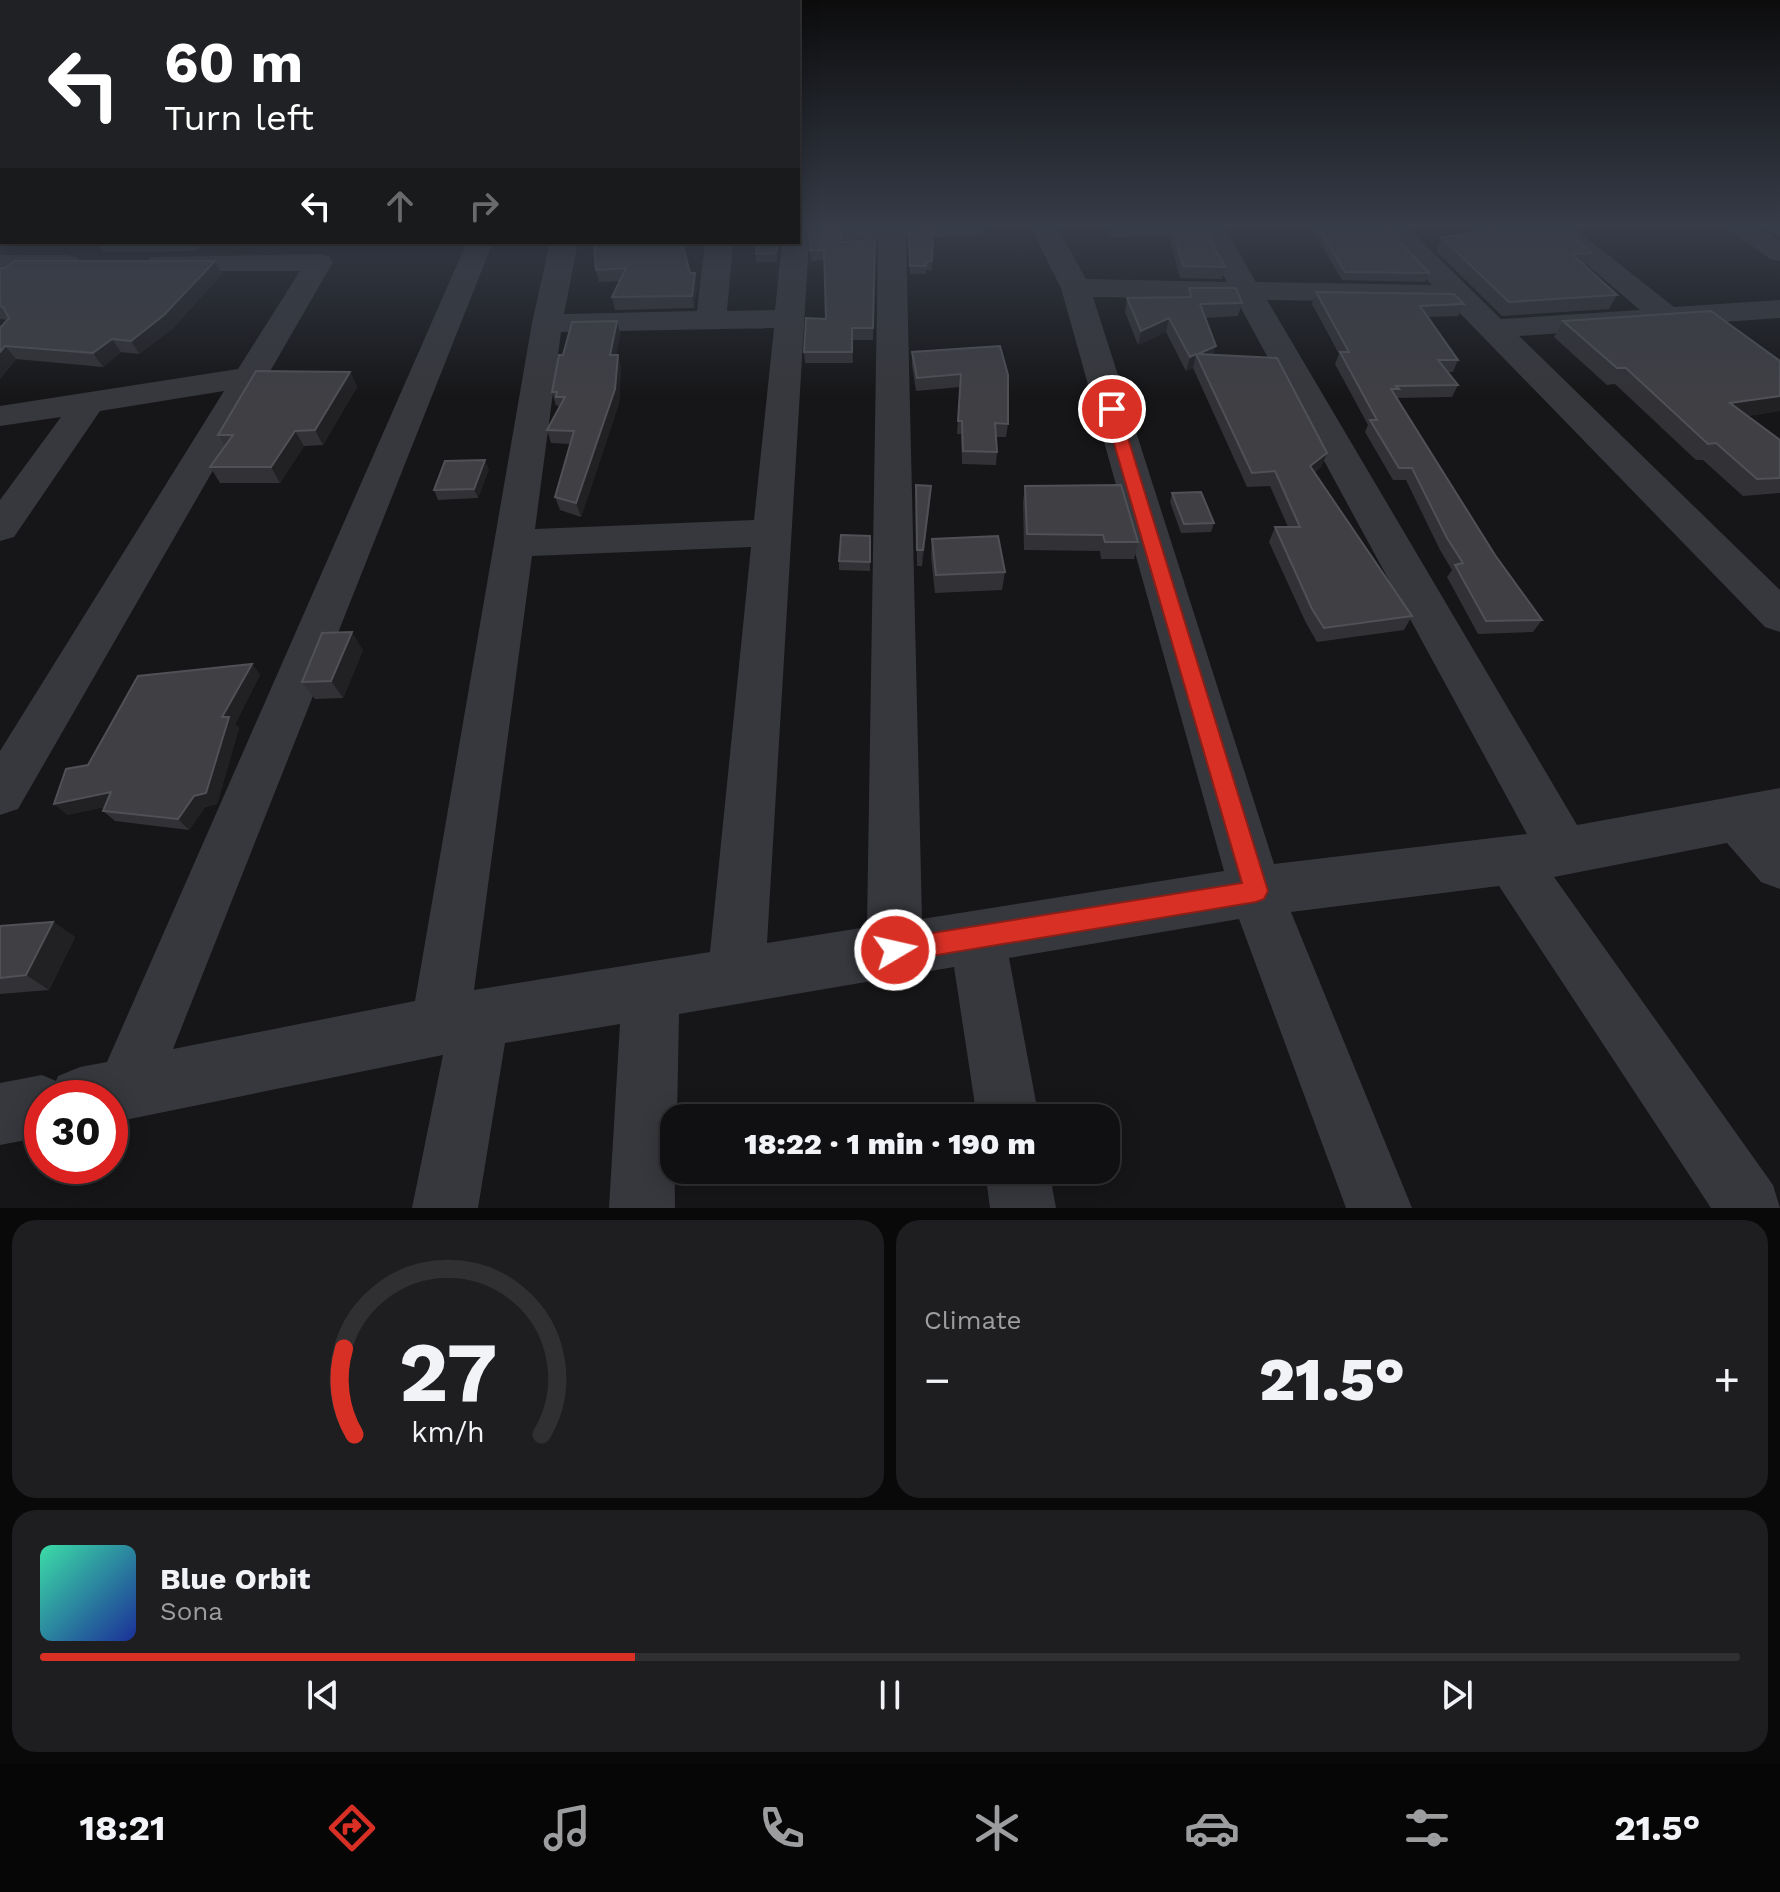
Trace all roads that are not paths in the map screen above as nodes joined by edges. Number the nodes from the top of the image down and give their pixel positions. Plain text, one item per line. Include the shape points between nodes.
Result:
1 (306, 284) edge
2 (460, 284) edge
3 (555, 284) edge
4 (715, 284) edge
5 (793, 284) edge
6 (867, 284) edge
7 (1074, 284) edge
8 (1243, 284) edge
9 (1448, 284) edge
10 (1627, 284) edge
11 (1076, 288) junction
12 (1247, 291) junction
13 (1458, 294) junction
14 (1780, 309) edge
15 (1708, 314) junction
16 (1667, 317) junction
17 (790, 319) junction
18 (711, 320) junction
19 (547, 323) junction
20 (1494, 329) junction
21 (1744, 341) edge
22 (251, 377) junction
23 (88, 403) junction
24 (0, 416) edge
25 (0, 528) edge
26 (772, 533) junction
27 (514, 543) junction
28 (1780, 616) edge
29 (0, 794) edge
30 (1759, 814) edge
31 (1538, 856) junction
32 (1780, 865) edge
33 (1256, 891) junction
34 (977, 937) junction
35 (895, 950) junction
36 (736, 976) junction
37 (651, 990) junction
38 (460, 1022) junction
39 (109, 1080) edge
40 (128, 1089) edge
41 (1006, 1104) edge
42 (24, 1109) edge
43 (0, 1114) edge
44 (1019, 1184) edge
45 (445, 1208) edge
46 (642, 1208) edge
47 (1023, 1208) edge
48 (1379, 1208) edge
49 (1750, 1208) edge

1 - 22 street
2 - 39 street
3 - 19 street
4 - 18 street
5 - 17 street
6 - 35 street
7 - 11 street
8 - 12 street
9 - 13 street
10 - 16 street
11 - 12 street
11 - 33 street
12 - 13 street
12 - 31 street
13 - 20 street
14 - 15 street
15 - 16 street
15 - 21 street
16 - 20 street
17 - 18 street
17 - 26 street
18 - 19 street
19 - 27 street
20 - 28 street
22 - 23 street
22 - 29 street
23 - 24 street
23 - 25 street
26 - 27 street
26 - 36 street
27 - 38 street
30 - 31 street
30 - 32 street
31 - 33 street
31 - 49 street
33 - 34 street
33 - 48 street
34 - 35 street
34 - 41 street
35 - 36 street
36 - 37 street
37 - 38 street
37 - 46 street
38 - 40 street
38 - 45 street
42 - 43 street
44 - 47 street

